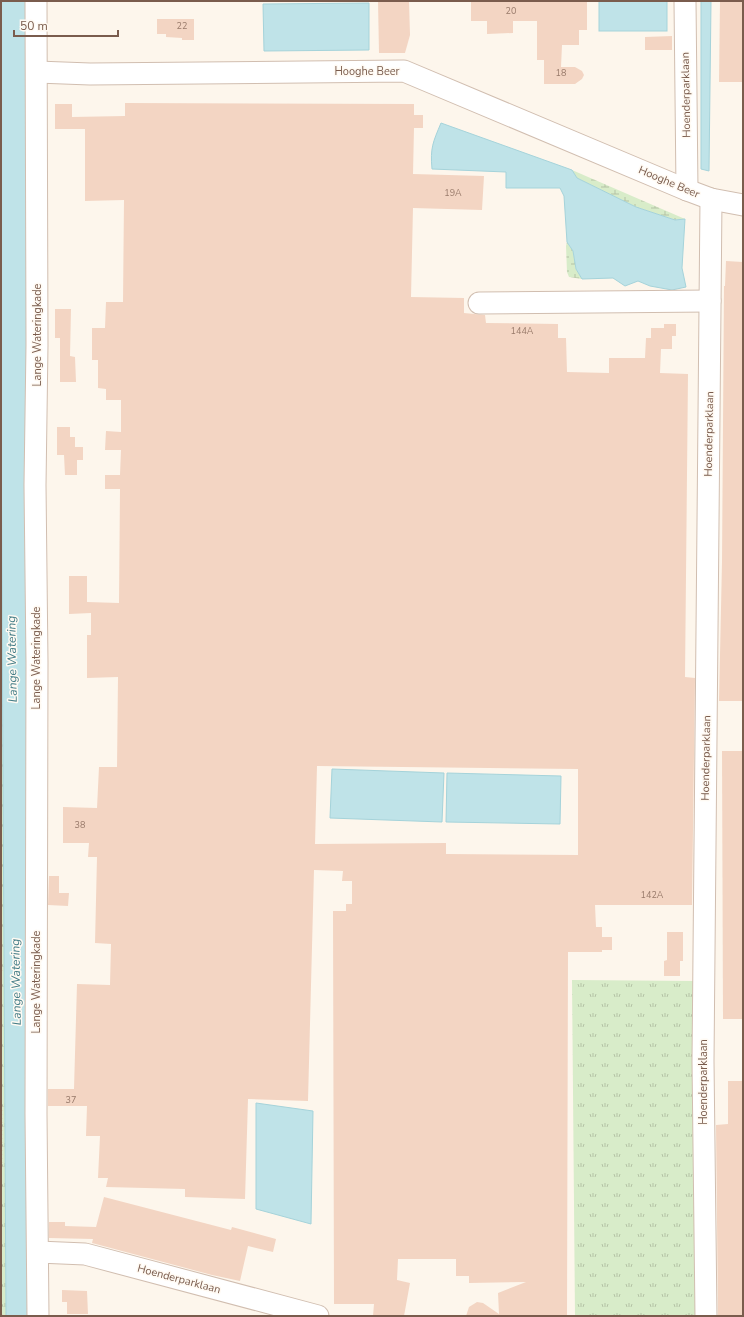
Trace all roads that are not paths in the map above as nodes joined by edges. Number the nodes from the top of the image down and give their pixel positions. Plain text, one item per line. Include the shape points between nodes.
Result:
1 (36, 1) edge
2 (685, 1) edge
3 (37, 72) junction
4 (687, 190) junction
5 (711, 199) junction
6 (743, 205) edge
7 (710, 301) junction
8 (479, 303) dead end
9 (38, 1252) junction
10 (38, 1316) edge
11 (318, 1316) edge
12 (706, 1316) edge

1 - 3 street, Lange Wateringkade
2 - 4 street, Hoenderparklaan
3 - 4 street, Hooghe Beer via 90,74 404,71
3 - 9 street, Lange Wateringkade via 35,485
4 - 5 street, Hooghe Beer
5 - 6 street, Hooghe Beer
5 - 7 street, Hoenderparklaan
7 - 8 street
7 - 12 street, Hoenderparklaan via 703,1061
9 - 10 street, Lange Wateringkade
9 - 11 street, Hoenderparklaan via 85,1254

